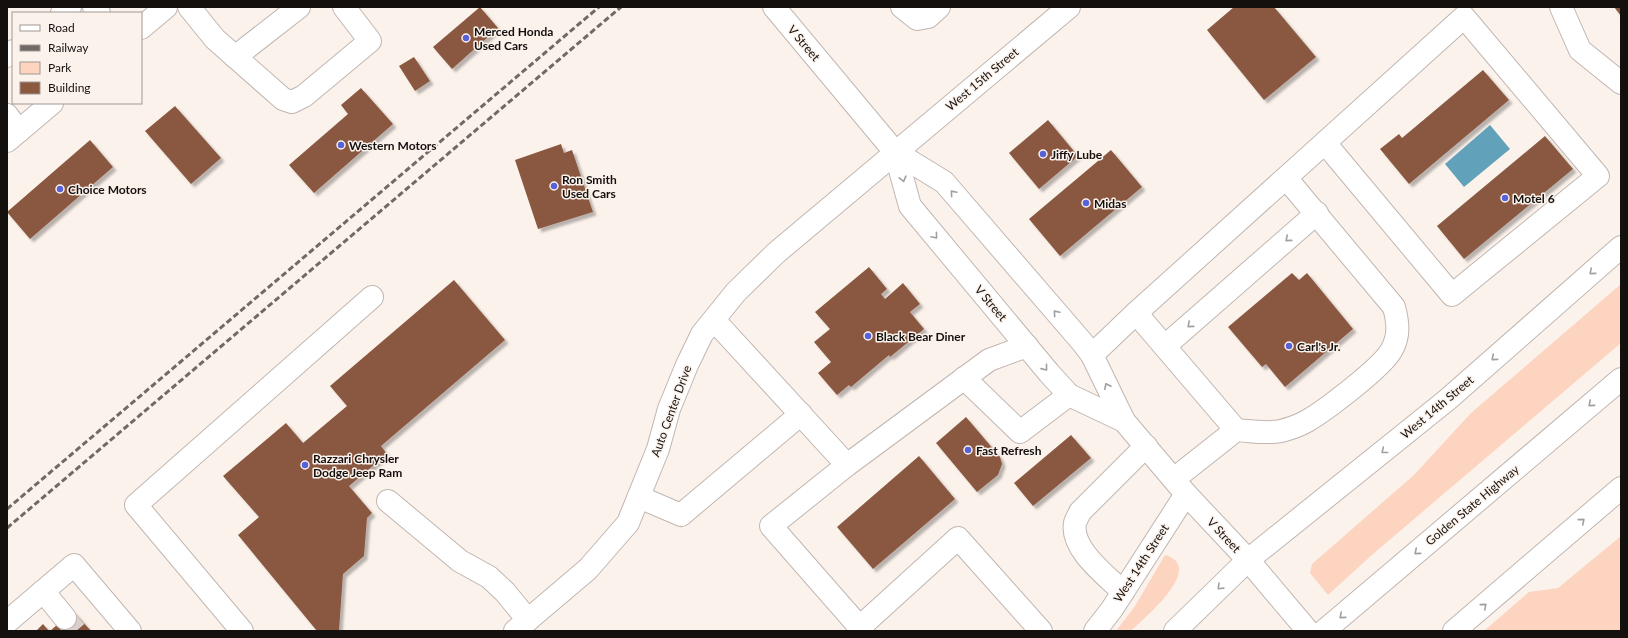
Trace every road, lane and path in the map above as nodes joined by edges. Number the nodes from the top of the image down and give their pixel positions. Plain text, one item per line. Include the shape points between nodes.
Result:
1 (166, 7) edge
2 (189, 7) edge
3 (299, 7) edge
4 (344, 7) edge
5 (774, 7) edge
6 (902, 7) edge
7 (939, 7) edge
8 (1069, 7) edge
9 (1561, 7) edge
10 (142, 27) edge
11 (235, 57) junction
12 (1621, 83) edge
13 (50, 104) edge
14 (11, 129) edge
15 (1324, 143) junction
16 (896, 152) junction
17 (1286, 178) junction
18 (1317, 213) junction
19 (1621, 247) edge
20 (372, 297) dead end
21 (1136, 313) junction
22 (714, 320) junction
23 (1027, 346) junction
24 (1165, 346) junction
25 (1092, 355) junction
26 (964, 378) junction
27 (1621, 379) edge
28 (1069, 395) junction
29 (801, 414) junction
30 (1124, 421) junction
31 (1236, 430) junction
32 (1146, 446) junction
33 (846, 465) junction
34 (1180, 486) junction
35 (1621, 488) edge
36 (639, 497) junction
37 (388, 501) dead end
38 (1248, 560) junction
39 (43, 591) junction
40 (1123, 592) junction
41 (65, 618) tunnel mouth
42 (7, 622) edge
43 (522, 625) edge
44 (861, 629) edge
45 (130, 631) edge
46 (242, 631) edge
47 (1041, 631) edge
48 (1095, 631) edge
49 (1175, 631) edge
50 (1308, 631) edge
51 (1324, 631) edge
52 (1454, 631) edge

1 - 10 main road
2 - 11 main road
3 - 11 main road
4 - 11 main road via 370,40 304,96 292,102 283,99
5 - 16 main road, V Street
6 - 7 main road via 917,19 928,17
8 - 16 main road, West 15th Street
9 - 12 main road via 1580,50
13 - 14 main road
15 - 15 main road via 1464,17 1598,176 1452,295
15 - 17 main road
16 - 22 main road, Auto Center Drive via 776,253 736,292
16 -> 23 main road, V Street via 910,206
25 -> 16 main road, V Street via 944,182
17 - 18 main road
17 - 21 main road
18 -> 24 main road
18 - 31 main road via 1394,307 1398,324 1397,337 1381,364 1306,422 1281,431
19 -> 38 main road, West 14th Street via 1447,400
20 - 46 main road via 136,505
21 - 24 main road
21 - 25 main road
22 - 29 main road
22 - 36 main road, Auto Center Drive via 702,334 687,365
23 - 26 main road via 989,360
23 -> 28 main road, V Street
24 - 31 main road
30 -> 25 main road, V Street
26 - 28 main road via 1020,432
26 - 33 main road
27 -> 51 main road, Golden State Highway
28 - 30 main road, V Street
29 - 33 main road
29 - 36 main road via 681,515
30 - 32 main road, V Street
31 - 34 main road, West 14th Street
32 - 34 main road, V Street
32 - 40 main road via 1080,512 1075,524 1076,536 1082,551
33 - 44 main road via 771,526
34 - 38 main road, V Street
34 - 40 main road, West 14th Street
52 -> 35 main road
36 - 43 main road, Auto Center Drive via 628,523 588,570
37 - 43 main road via 460,561 489,577 505,592
38 -> 49 main road, West 14th Street
38 - 50 main road, V Street
39 - 41 main road
39 - 42 main road
39 - 45 main road via 74,565
40 - 48 main road, West 14th Street
44 - 47 main road via 958,538

